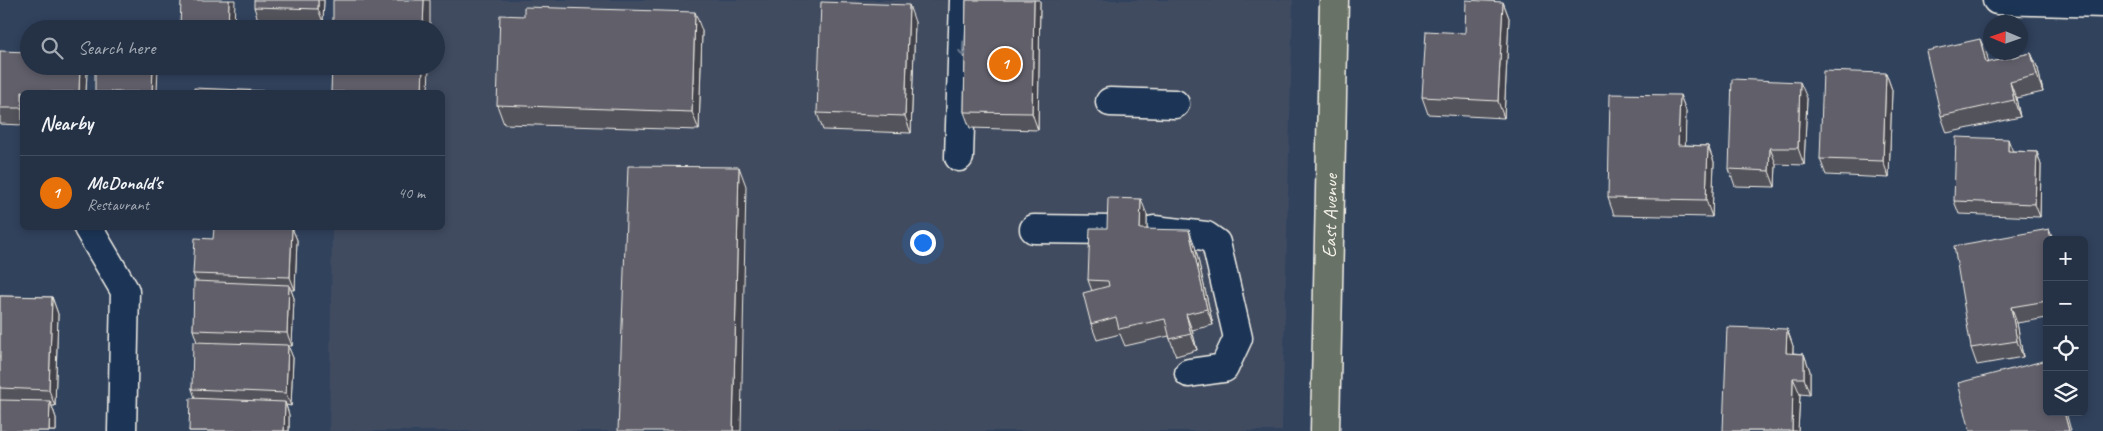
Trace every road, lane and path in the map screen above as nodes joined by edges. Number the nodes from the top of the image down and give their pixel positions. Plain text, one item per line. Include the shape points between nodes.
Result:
1 (964, 0) edge
2 (1334, 0) edge
3 (1997, 0) edge
4 (2103, 3) edge
5 (1110, 102) dead end
6 (1175, 104) dead end
7 (959, 157) dead end
8 (1034, 229) dead end
9 (89, 230) edge
10 (1114, 230) edge
11 (1146, 230) edge
12 (1189, 373) dead end
13 (122, 431) edge
14 (1325, 431) edge

1 -> 7 street
2 - 14 main road, East Avenue
3 - 4 street
5 - 6 street
8 - 10 street
9 - 13 street via 125,291
11 - 12 street via 1206,236 1216,243 1238,338 1224,368

